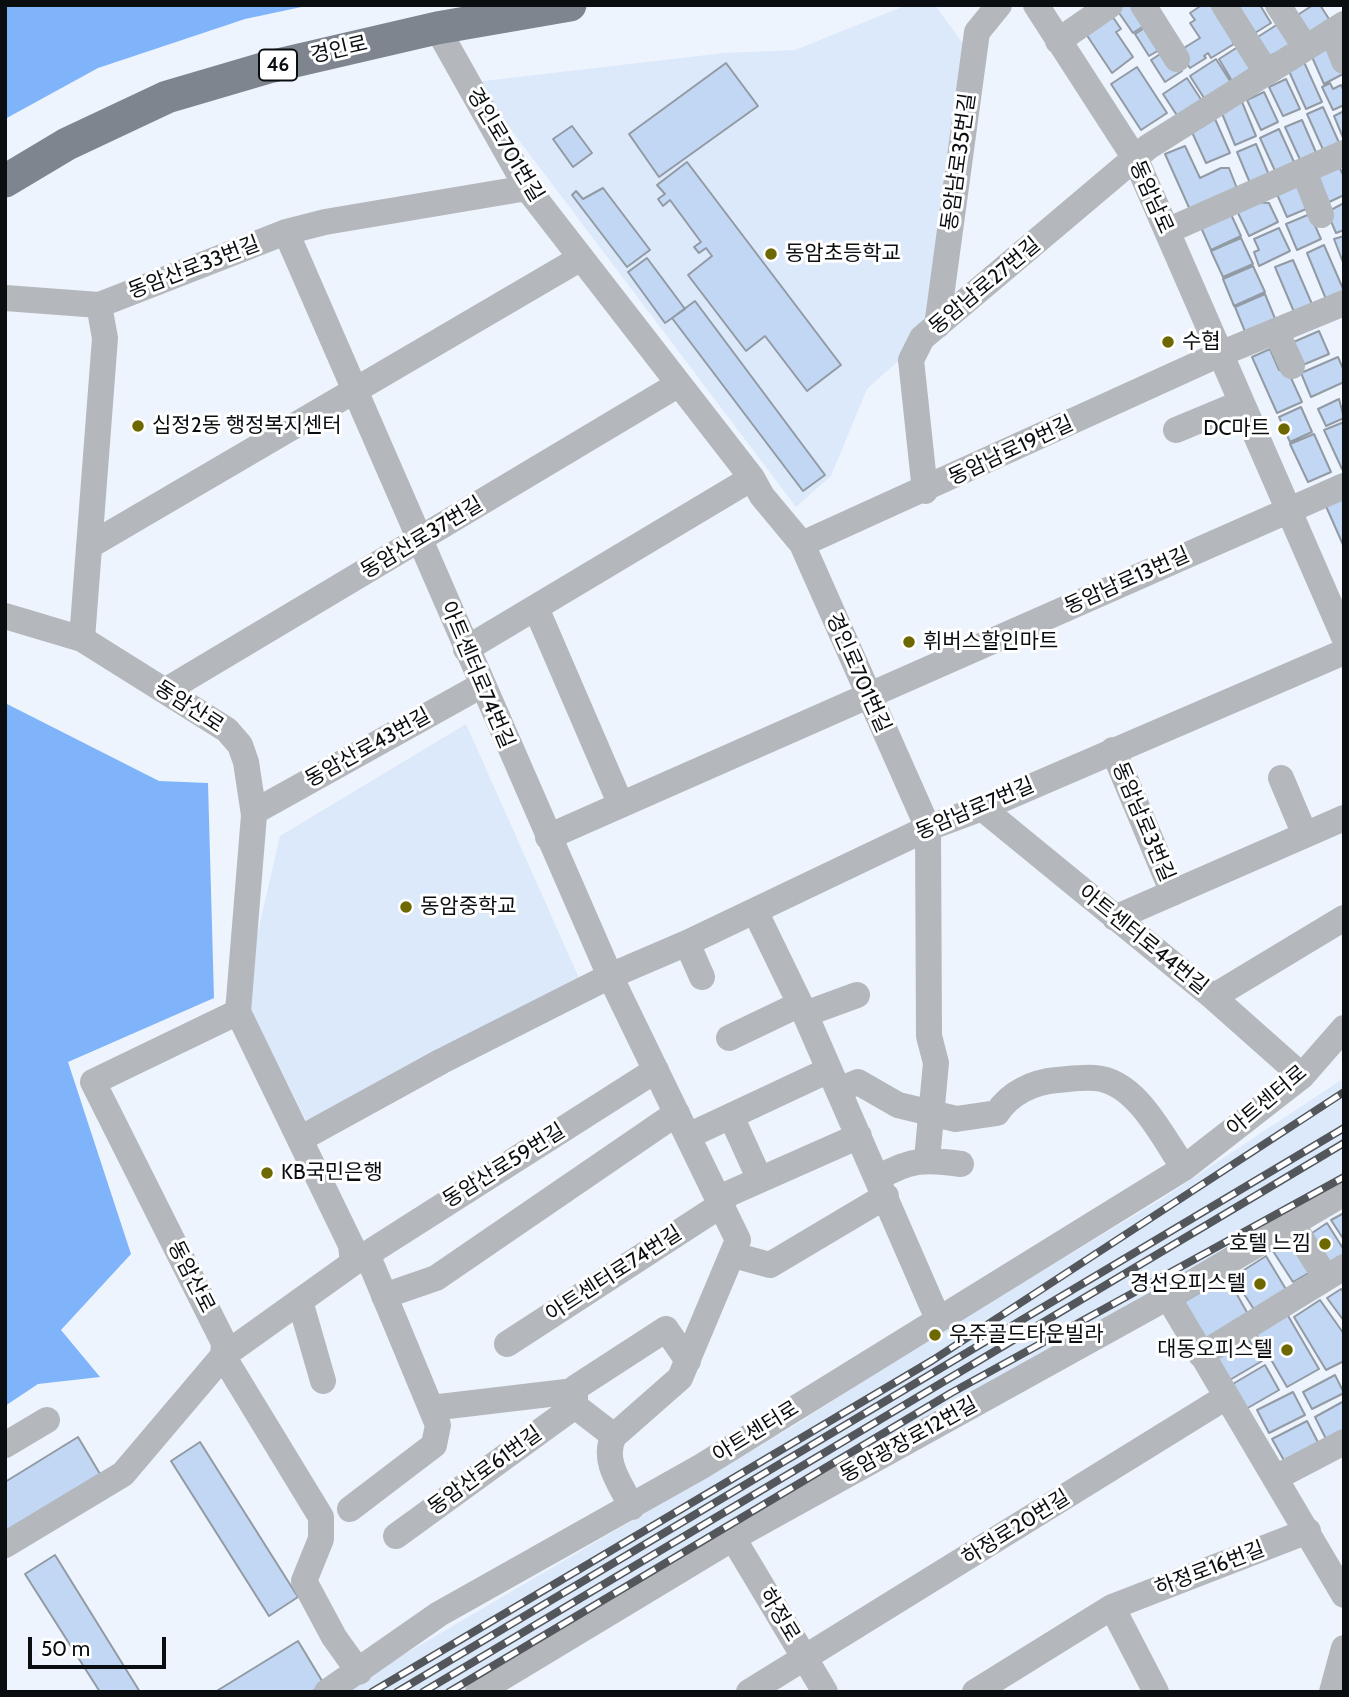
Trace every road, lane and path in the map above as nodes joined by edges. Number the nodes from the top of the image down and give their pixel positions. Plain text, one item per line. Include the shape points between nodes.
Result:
1 (570, 5) edge
2 (999, 5) edge
3 (1036, 5) edge
4 (1110, 5) edge
5 (1143, 5) edge
6 (1278, 5) edge
7 (1228, 11) edge
8 (1337, 21) edge
9 (437, 27) junction
10 (1059, 41) junction
11 (1305, 47) junction
12 (1177, 59) dead end
13 (1344, 61) edge
14 (1266, 72) junction
15 (1344, 153) edge
16 (1136, 160) junction
17 (1304, 171) junction
18 (5, 181) edge
19 (527, 188) junction
20 (1321, 215) dead end
21 (1167, 231) junction
22 (286, 232) junction
23 (581, 258) junction
24 (5, 298) edge
25 (1344, 303) edge
26 (99, 305) junction
27 (937, 326) junction
28 (1276, 331) junction
29 (1220, 354) junction
30 (1292, 366) dead end
31 (679, 384) junction
32 (355, 391) junction
33 (1241, 403) junction
34 (1176, 430) dead end
35 (752, 478) junction
36 (1344, 486) edge
37 (925, 491) junction
38 (1288, 510) junction
39 (419, 539) junction
40 (802, 544) junction
41 (89, 546) junction
42 (536, 608) junction
43 (5, 616) edge
44 (1344, 637) edge
45 (82, 639) junction
46 (466, 649) junction
47 (1344, 652) edge
48 (482, 685) junction
49 (165, 691) junction
50 (867, 695) junction
51 (1113, 750) junction
52 (1281, 778) dead end
53 (621, 805) junction
54 (982, 808) junction
55 (254, 812) junction
56 (1344, 818) edge
57 (928, 828) junction
58 (1305, 835) junction
59 (548, 837) junction
60 (1173, 893) junction
61 (755, 911) junction
62 (1115, 918) junction
63 (1344, 918) edge
64 (687, 943) junction
65 (610, 976) junction
66 (702, 977) dead end
67 (857, 995) dead end
68 (1213, 998) junction
69 (802, 1009) junction
70 (238, 1012) junction
71 (1344, 1027) edge
72 (729, 1038) dead end
73 (656, 1070) junction
74 (1302, 1076) junction
75 (834, 1080) junction
76 (932, 1112) junction
77 (731, 1116) junction
78 (682, 1125) junction
79 (859, 1136) junction
80 (300, 1139) junction
81 (927, 1159) junction
82 (961, 1164) dead end
83 (1184, 1168) junction
84 (760, 1180) junction
85 (882, 1187) junction
86 (1344, 1194) edge
87 (721, 1205) junction
88 (1292, 1224) junction
89 (733, 1255) junction
90 (360, 1258) junction
91 (1335, 1273) edge
92 (384, 1296) junction
93 (1168, 1297) junction
94 (300, 1301) junction
95 (938, 1318) junction
96 (507, 1343) dead end
97 (1201, 1355) junction
98 (223, 1356) junction
99 (688, 1361) junction
100 (323, 1381) dead end
101 (1226, 1398) junction
102 (575, 1406) junction
103 (431, 1408) junction
104 (47, 1420) dead end
105 (614, 1436) junction
106 (1344, 1442) edge
107 (5, 1445) edge
108 (1275, 1478) junction
109 (632, 1507) junction
110 (350, 1509) dead end
111 (1308, 1531) junction
112 (396, 1536) dead end
113 (733, 1538) junction
114 (5, 1545) edge
115 (1337, 1566) edge
116 (1344, 1595) edge
117 (1112, 1607) junction
118 (1344, 1648) edge
119 (806, 1658) junction
120 (359, 1672) junction
121 (327, 1692) edge
122 (478, 1692) edge
123 (749, 1692) edge
124 (825, 1692) edge
125 (975, 1692) edge
126 (1156, 1692) edge
127 (1332, 1692) edge

1 - 9 main road, 경인로 / 46
2 - 27 street, 동암남로35번길 via 977,32
3 - 10 street, 동암남로
4 - 10 street
5 - 12 street
6 - 11 street
7 - 14 street
8 - 11 street, 동암남로27번길
8 - 13 street
9 - 18 main road, 경인로 / 46 via 269,66 167,97 67,144
9 - 19 street, 경인로701번길
10 - 16 street, 동암남로
11 - 14 street, 동암남로27번길
14 - 16 street, 동암남로27번길
15 - 17 street
16 - 21 street, 동암남로
16 - 27 street, 동암남로27번길
17 - 20 street
17 - 21 street
19 - 22 street, 동암산로33번길
19 - 23 street, 경인로701번길
21 - 29 street, 동암남로
22 - 26 street, 동암산로33번길
22 - 32 street, 아트센터로74번길
23 - 31 street, 경인로701번길
23 - 32 street
24 - 26 street
25 - 28 street, 동암남로19번길
26 - 41 street via 105,338
27 - 37 street, 동암남로27번길 via 922,338 911,360
28 - 29 street, 동암남로19번길
28 - 30 street
29 - 33 street, 동암남로
29 - 37 street, 동암남로19번길
31 - 35 street, 경인로701번길
31 - 39 street, 동암산로37번길
32 - 39 street, 아트센터로74번길
32 - 41 street
33 - 34 street
33 - 38 street, 동암남로
35 - 40 street, 경인로701번길
35 - 42 street
36 - 38 street, 동암남로13번길
37 - 40 street, 동암남로19번길
38 - 44 street, 동암남로
38 - 50 street, 동암남로13번길
39 - 46 street, 아트센터로74번길
39 - 49 street, 동암산로37번길
40 - 50 street, 경인로701번길
41 - 45 street
42 - 46 street
42 - 53 street
43 - 45 street, 동암산로
45 - 49 street, 동암산로
46 - 48 street, 아트센터로74번길
47 - 51 street, 동암남로7번길
48 - 55 street, 동암산로43번길
48 - 59 street, 아트센터로74번길
49 - 55 street, 동암산로 via 227,730 240,745
50 - 53 street, 동암남로13번길
50 - 57 street, 경인로701번길
51 - 54 street, 동암남로7번길
51 - 60 street, 동암남로3번길
52 - 58 street
53 - 59 street, 동암남로13번길
54 - 57 street, 동암남로7번길
54 - 62 street, 아트센터로44번길
55 - 70 street, 동암산로
56 - 58 street, 동암남로3번길
57 - 61 street, 동암남로7번길
57 - 76 street, 경인로701번길 via 929,1036 936,1063
58 - 60 street, 동암남로3번길
59 - 65 street, 아트센터로74번길
60 - 62 street, 동암남로3번길
61 - 64 street, 동암남로7번길
61 - 69 street
62 - 68 street, 아트센터로44번길
63 - 68 street
64 - 65 street, 동암남로7번길
64 - 66 street
65 - 73 street, 아트센터로74번길
65 - 80 street, 동암남로7번길
67 - 69 street
68 - 74 street, 아트센터로44번길
69 - 72 street
69 - 75 street
70 - 80 street
70 - 98 street, 동암산로 via 93,1082 224,1343
71 - 74 street, 아트센터로
73 - 78 street, 아트센터로74번길
73 - 90 street, 동암산로59번길
74 - 83 street, 아트센터로
75 - 76 street via 858,1082 898,1105
75 - 77 street
75 - 79 street
76 - 81 street, 경인로701번길
76 - 83 street via 956,1119 977,1118 997,1113 1022,1090 1048,1081 1097,1078 1123,1089 1143,1109
77 - 78 street
77 - 84 street
78 - 87 street, 아트센터로74번길
78 - 92 street via 527,1216 436,1278
79 - 84 street
79 - 85 street
80 - 90 street
81 - 82 street
81 - 85 street via 901,1164
83 - 95 street, 아트센터로
84 - 87 street via 728,1194
85 - 89 street via 770,1265
85 - 95 street
86 - 88 street, 동암광장로12번길
87 - 89 street, 아트센터로74번길 via 737,1240
87 - 96 street, 아트센터로74번길
88 - 91 street
88 - 93 street, 동암광장로12번길
89 - 99 street
90 - 92 street
90 - 94 street
91 - 97 street
92 - 103 street
93 - 97 street
93 - 113 street, 동암광장로12번길
94 - 98 street
94 - 100 street
95 - 109 street, 아트센터로
97 - 101 street
98 - 114 street via 123,1474
98 - 120 street, 동암산로 via 321,1517 321,1539 304,1581
99 - 102 street via 666,1329 575,1388
99 - 105 street via 680,1378
101 - 108 street
101 - 119 street, 하정로20번길
102 - 103 street, 동암산로61번길 via 565,1392
102 - 105 street, 동암산로61번길
102 - 112 street, 동암산로61번길
103 - 110 street via 438,1426 434,1445
104 - 107 street
105 - 109 street via 608,1457
106 - 108 street
108 - 111 street
109 - 120 street, 아트센터로 via 439,1614
111 - 115 street
111 - 117 street, 하정로16번길
113 - 119 street, 하정로
113 - 122 street, 동암광장로12번길
115 - 116 street
117 - 125 street, 하정로16번길
117 - 126 street
118 - 127 street
119 - 123 street, 하정로20번길
119 - 124 street, 하정로
120 - 121 street, 아트센터로

